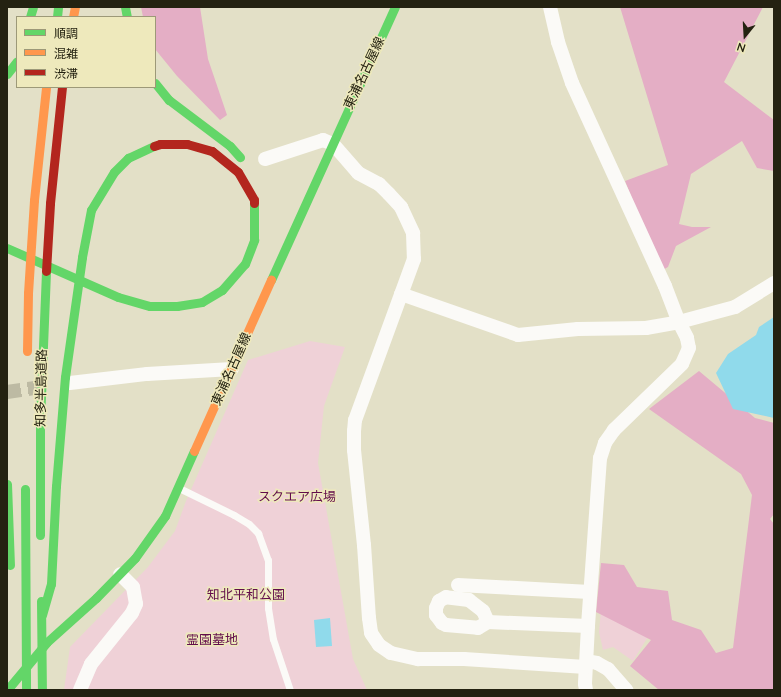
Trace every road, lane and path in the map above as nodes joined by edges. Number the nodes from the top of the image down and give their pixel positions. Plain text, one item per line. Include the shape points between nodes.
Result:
1 (395, 7) edge
2 (550, 7) edge
3 (16, 62) edge
4 (7, 74) edge
5 (156, 84) edge
6 (46, 88) edge
7 (62, 88) edge
8 (333, 144) junction
9 (265, 159) dead end
10 (244, 162) dead end
11 (7, 248) edge
12 (22, 267) dead end
13 (774, 283) edge
14 (401, 294) junction
15 (227, 298) dead end
16 (120, 307) dead end
17 (139, 313) dead end
18 (183, 315) dead end
19 (156, 316) dead end
20 (679, 322) junction
21 (26, 363) dead end
22 (232, 368) junction
23 (70, 383) dead end
24 (25, 480) dead end
25 (7, 484) edge
26 (178, 488) junction
27 (40, 547) dead end
28 (10, 571) dead end
29 (120, 574) junction
30 (41, 585) dead end
31 (458, 585) dead end
32 (590, 592) junction
33 (42, 615) junction
34 (488, 622) dead end
35 (588, 626) junction
36 (586, 664) junction
37 (15, 669) dead end
38 (10, 688) edge
39 (26, 689) edge
40 (42, 690) edge
41 (80, 690) edge
42 (290, 690) edge
43 (586, 690) edge
44 (626, 690) edge

1 - 8 main road, 東浦名古屋線
2 - 20 street via 558,42 572,83
3 - 4 main road
5 - 10 main road via 169,100 230,146
6 - 21 main road, 知多半島道路 via 34,200
7 - 27 main road, 知多半島道路 via 44,296 40,421
8 - 9 street via 323,140
8 - 14 street via 358,173 379,184 404,213 412,233 414,259
8 - 22 main road, 東浦名古屋線
11 - 33 main road via 88,283 118,297 150,306 177,306 202,302 222,290 245,264 254,240 254,200 238,172 212,151 187,144 160,144 128,158 114,172 91,210 82,257 65,377 51,584
12 - 16 main road
13 - 20 street via 735,307
14 - 20 street via 518,335 578,329 646,328
14 - 36 street via 355,420 354,431 371,633 379,645 391,653 418,659
15 - 18 main road
17 - 19 main road
20 - 32 street via 689,348 682,364 614,430 600,458
22 - 23 street
22 - 26 main road, 東浦名古屋線
24 - 39 main road
25 - 28 main road
26 - 29 main road, 東浦名古屋線 via 165,516 135,558
26 - 42 lane via 234,515 249,524 258,534 268,560 268,608 273,639
29 - 38 main road, 東浦名古屋線 via 47,642
29 - 41 street via 133,587 136,604 132,613 91,664
30 - 33 main road
31 - 32 street
32 - 35 street
33 - 40 main road
34 - 35 street
35 - 36 street
36 - 43 street
36 - 44 street via 597,663 608,669
37 - 38 main road

